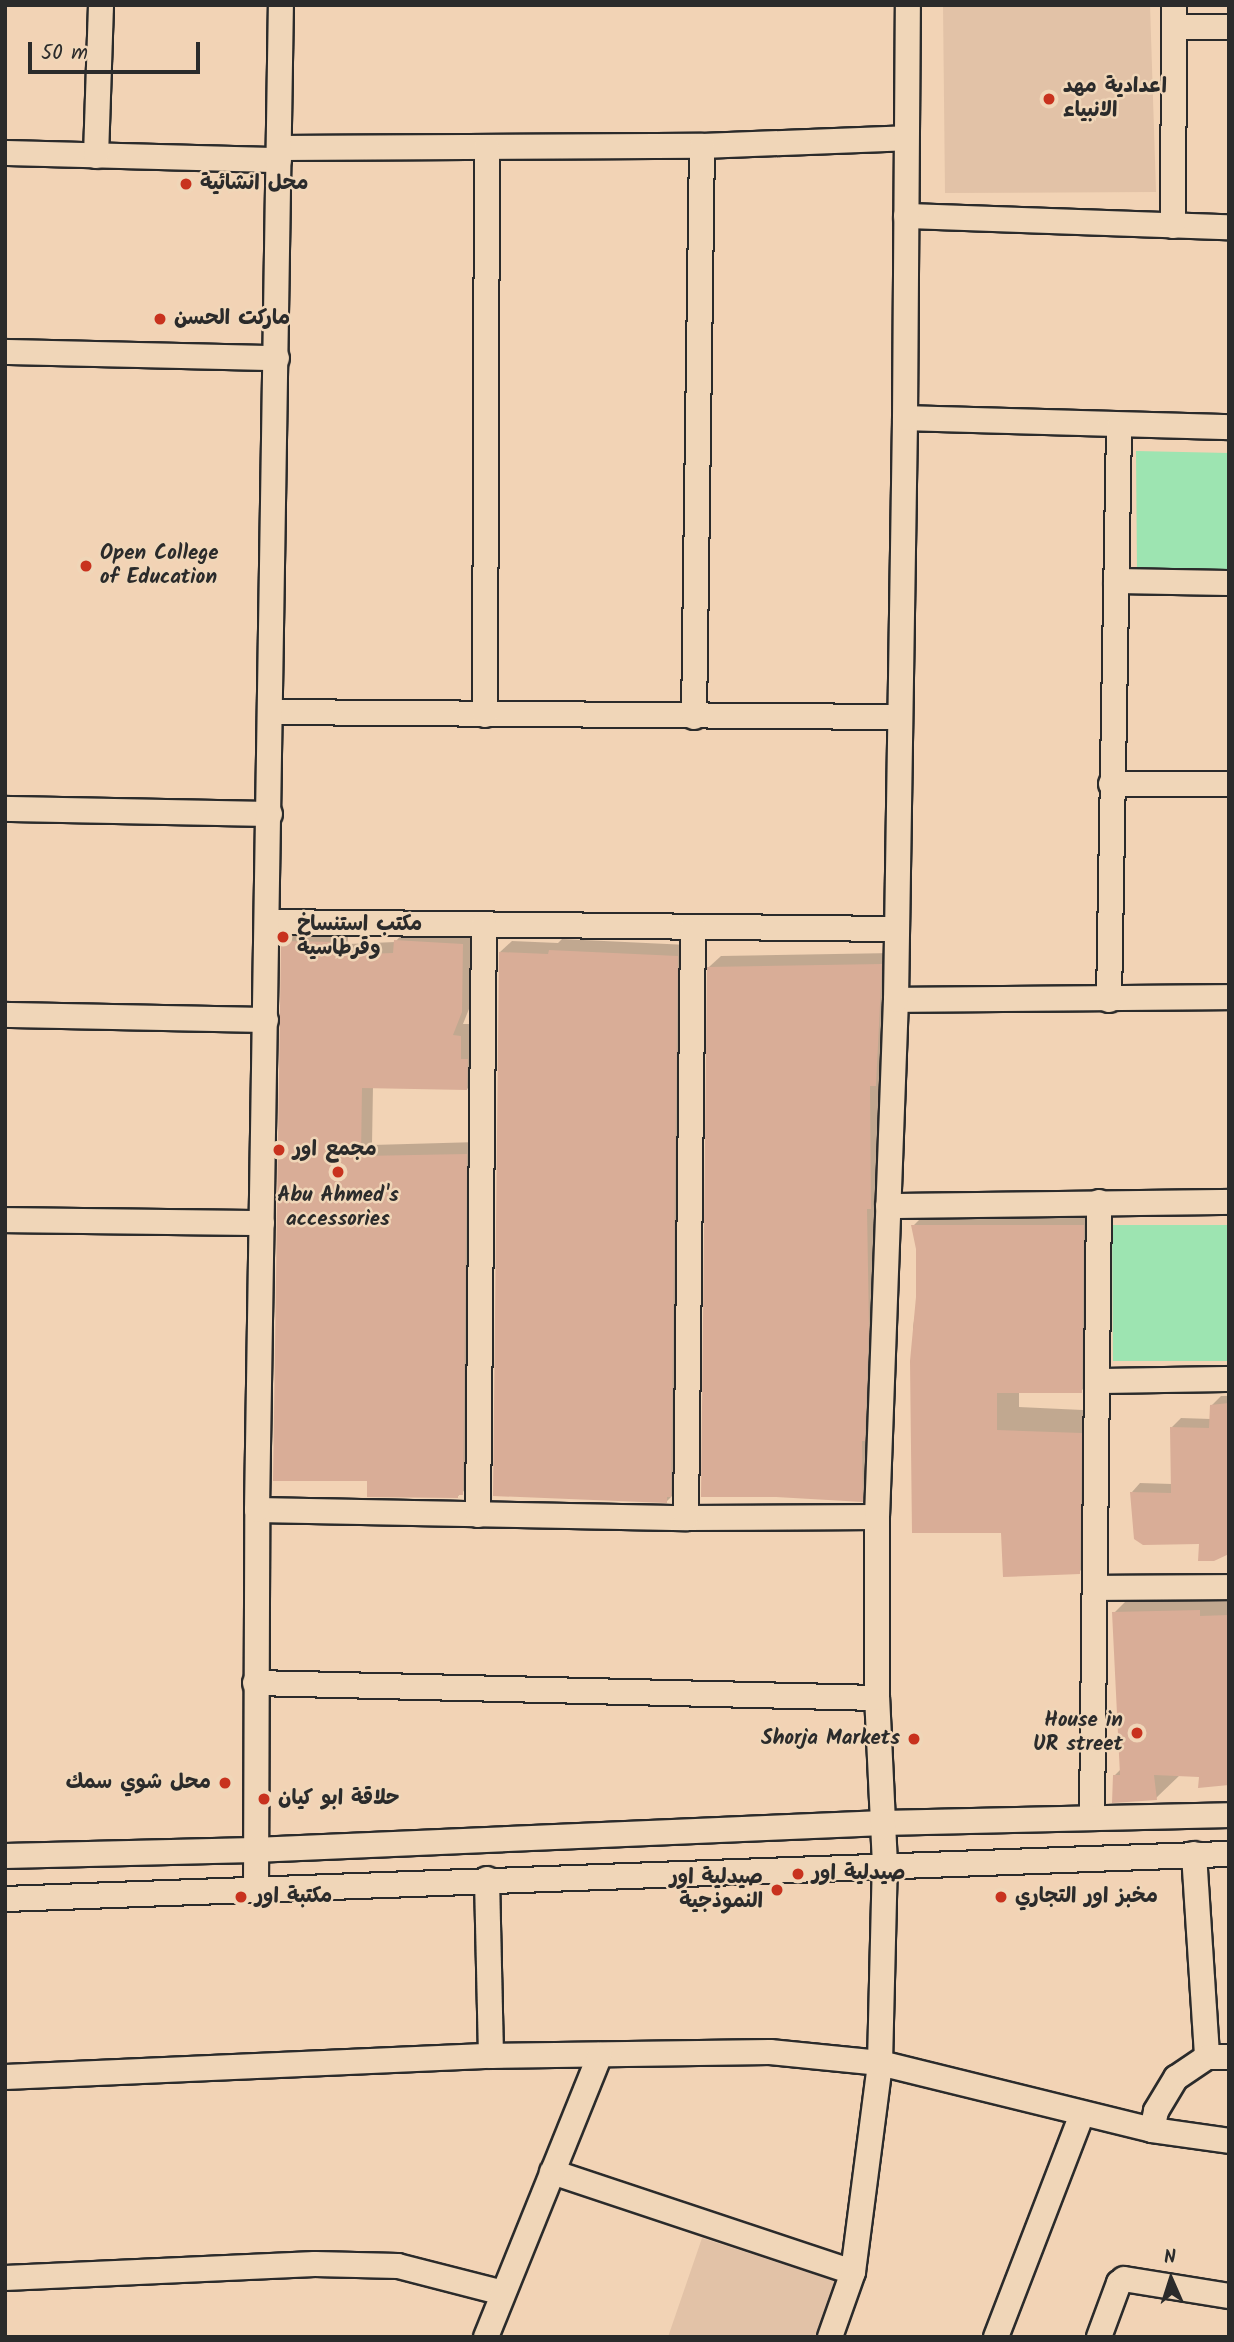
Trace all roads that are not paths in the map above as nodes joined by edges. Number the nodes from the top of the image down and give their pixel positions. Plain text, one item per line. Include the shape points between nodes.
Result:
1 (101, 5) edge
2 (281, 5) edge
3 (908, 5) edge
4 (1174, 16) edge
5 (1229, 27) edge
6 (906, 138) junction
7 (702, 146) junction
8 (487, 147) junction
9 (5, 153) edge
10 (279, 154) junction
11 (96, 156) junction
12 (906, 216) junction
13 (1173, 226) junction
14 (1229, 227) edge
15 (5, 352) edge
16 (277, 358) junction
17 (905, 418) junction
18 (1119, 426) junction
19 (1229, 427) edge
20 (1116, 581) junction
21 (1229, 583) edge
22 (271, 712) junction
23 (485, 715) junction
24 (899, 716) junction
25 (694, 717) junction
26 (1111, 784) junction
27 (1229, 784) edge
28 (5, 809) edge
29 (270, 814) junction
30 (268, 922) junction
31 (484, 925) junction
32 (693, 927) junction
33 (895, 929) junction
34 (1229, 997) edge
35 (896, 1000) junction
36 (1109, 1000) junction
37 (5, 1015) edge
38 (266, 1020) junction
39 (1099, 1202) junction
40 (1229, 1202) edge
41 (888, 1206) junction
42 (5, 1220) edge
43 (262, 1223) junction
44 (1229, 1379) edge
45 (1099, 1381) junction
46 (257, 1510) junction
47 (478, 1515) junction
48 (877, 1517) junction
49 (686, 1518) junction
50 (1229, 1587) edge
51 (1096, 1588) junction
52 (255, 1683) junction
53 (877, 1698) junction
54 (1229, 1815) edge
55 (1091, 1816) junction
56 (883, 1822) junction
57 (254, 1850) junction
58 (1194, 1854) junction
59 (1229, 1854) edge
60 (5, 1856) edge
61 (885, 1865) junction
62 (487, 1879) junction
63 (256, 1889) junction
64 (5, 1899) edge
65 (600, 2055) junction
66 (491, 2056) junction
67 (1218, 2057) edge
68 (880, 2063) junction
69 (5, 2077) edge
70 (1082, 2114) junction
71 (1152, 2130) junction
72 (1229, 2141) edge
73 (552, 2172) junction
74 (853, 2272) junction
75 (5, 2278) edge
76 (503, 2293) junction
77 (1229, 2296) edge
78 (486, 2337) edge
79 (830, 2337) edge
80 (996, 2337) edge
81 (1099, 2337) edge

1 - 11 street
2 - 10 street
3 - 6 street
4 - 5 street
4 - 13 street
6 - 7 street
6 - 12 street
7 - 8 street
7 - 25 street
8 - 10 street
8 - 23 street
9 - 11 street
10 - 11 street
10 - 16 street
12 - 13 street
12 - 17 street
13 - 14 street
15 - 16 street
16 - 22 street
17 - 18 street
17 - 24 street
18 - 19 street
18 - 20 street
20 - 21 street
20 - 26 street
22 - 23 street
22 - 29 street
23 - 25 street
24 - 25 street
24 - 33 street
26 - 27 street
26 - 36 street
28 - 29 street
29 - 30 street
30 - 31 street
30 - 38 street
31 - 32 street
31 - 47 street
32 - 33 street
32 - 49 street
33 - 35 street
34 - 36 street
35 - 36 street
35 - 41 street
37 - 38 street
38 - 43 street
39 - 40 street
39 - 41 street
39 - 45 street
41 - 48 street
42 - 43 street
43 - 46 street
44 - 45 street
45 - 51 street
46 - 47 street
46 - 52 street
47 - 49 street
48 - 49 street
48 - 53 street
50 - 51 street
51 - 55 street
52 - 53 street
52 - 57 street
53 - 56 street
54 - 55 street
55 - 56 street
56 - 57 street
56 - 61 street
57 - 60 street
57 - 63 street
58 - 59 street
58 - 61 street
58 - 67 street
61 - 62 street
61 - 68 street
62 - 63 street
62 - 66 street
63 - 64 street
65 - 66 street
65 - 68 street via 769,2052
65 - 73 street
66 - 69 street
67 - 71 street via 1190,2066 1170,2086
68 - 70 street
68 - 74 street
70 - 71 street
70 - 80 street
71 - 72 street
73 - 74 street
73 - 76 street
74 - 79 street
75 - 76 street via 315,2264 398,2266
76 - 78 street
77 - 81 street via 1124,2279

